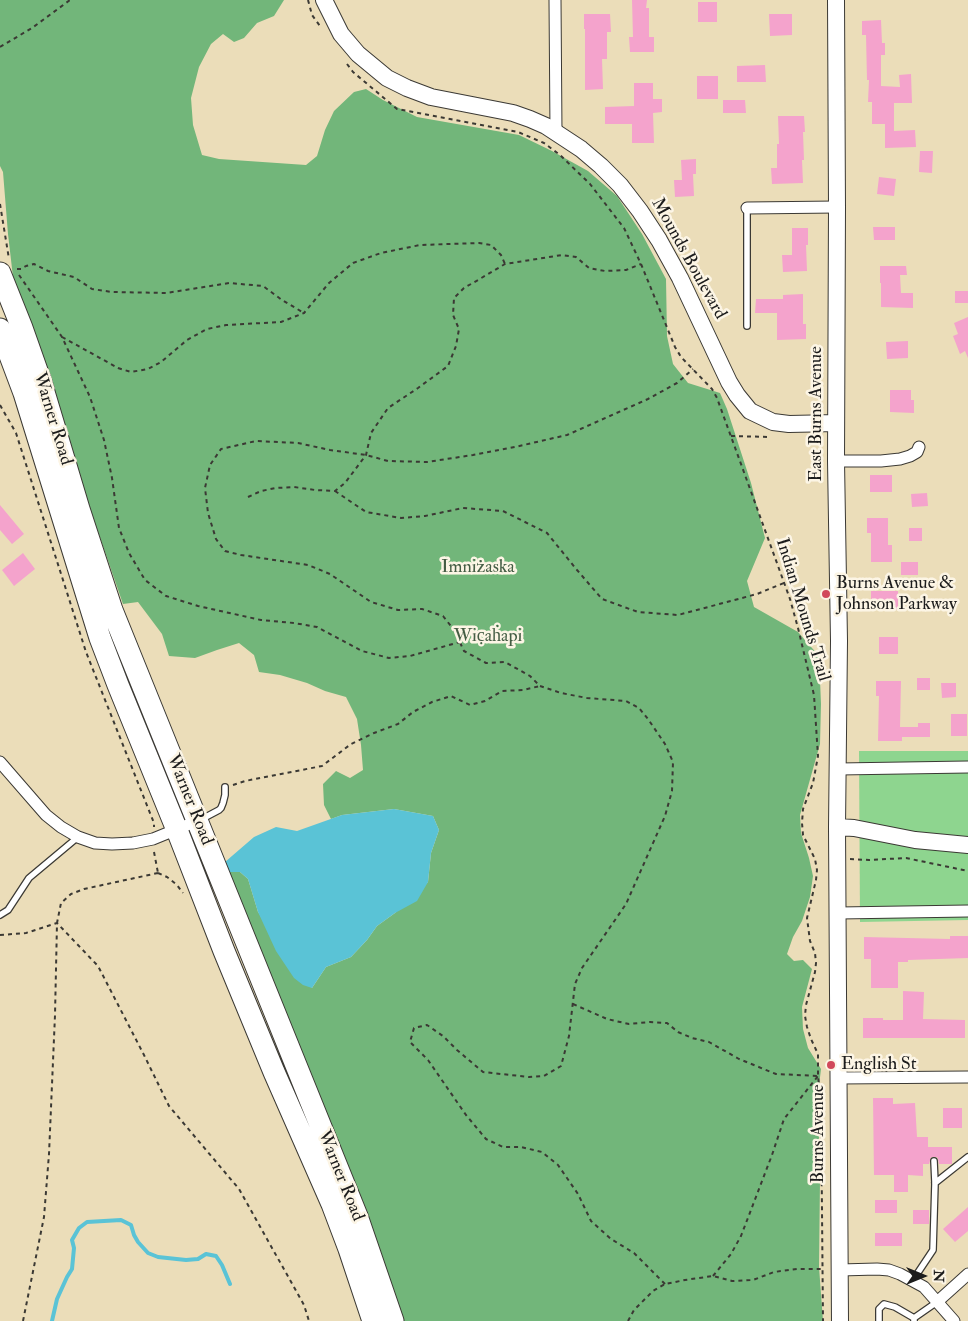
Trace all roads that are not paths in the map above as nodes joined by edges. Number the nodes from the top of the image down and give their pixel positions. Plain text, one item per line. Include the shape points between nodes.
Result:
1 (324, 0) edge
2 (555, 0) edge
3 (836, 0) edge
4 (556, 132) junction
5 (837, 207) junction
6 (746, 208) joint
7 (10, 269) edge
8 (747, 326) dead end
9 (0, 329) edge
10 (0, 351) edge
11 (24, 393) junction
12 (836, 423) junction
13 (919, 447) dead end
14 (836, 461) junction
15 (0, 762) edge
16 (968, 767) edge
17 (838, 768) junction
18 (225, 788) road end
19 (197, 821) junction
20 (837, 827) junction
21 (177, 830) junction
22 (78, 837) junction
23 (968, 845) edge
24 (968, 911) edge
25 (838, 913) junction
26 (0, 915) edge
27 (968, 1077) edge
28 (838, 1078) junction
29 (968, 1157) edge
30 (934, 1161) dead end
31 (935, 1183) junction
32 (840, 1270) junction
33 (968, 1274) edge
34 (914, 1280) junction
35 (937, 1302) junction
36 (914, 1319) edge
37 (373, 1321) edge
38 (392, 1321) edge
39 (840, 1321) edge
40 (879, 1321) edge
41 (954, 1321) edge

1 - 4 street, Mounds Boulevard via 342,34 358,54 387,78 431,97 513,113
2 - 4 street
3 - 5 street, East Burns Avenue
4 - 12 street, Mounds Boulevard via 601,166 640,211 680,278 729,382 750,411 773,422
5 - 6 street
5 - 12 street, East Burns Avenue
6 - 8 lane
7 - 19 highway, Warner Road via 15,311 41,382 112,610
9 - 11 highway, Warner Road
10 - 11 highway
11 - 21 highway, Warner Road via 100,638
12 - 14 street, East Burns Avenue
13 - 14 street via 918,452 900,459
14 - 17 street, East Burns Avenue
15 - 22 street via 46,815
16 - 17 street
17 - 20 street, East Burns Avenue
18 - 19 lane via 221,808
19 - 21 street
19 - 38 highway, Warner Road via 353,1208
20 - 23 street
20 - 25 street, Burns Avenue
21 - 22 street via 134,843 112,844
21 - 37 highway, Warner Road via 224,952 332,1204
22 - 26 lane via 29,878 8,910
24 - 25 street
25 - 28 street, Burns Avenue
27 - 28 street
28 - 32 street, Burns Avenue
29 - 31 lane
30 - 31 lane
31 - 34 lane via 933,1250
32 - 34 street via 889,1270
32 - 39 street, Burns Avenue
33 - 35 street
34 - 35 street
35 - 36 lane
35 - 41 street
36 - 40 lane via 895,1306 884,1304 879,1309

